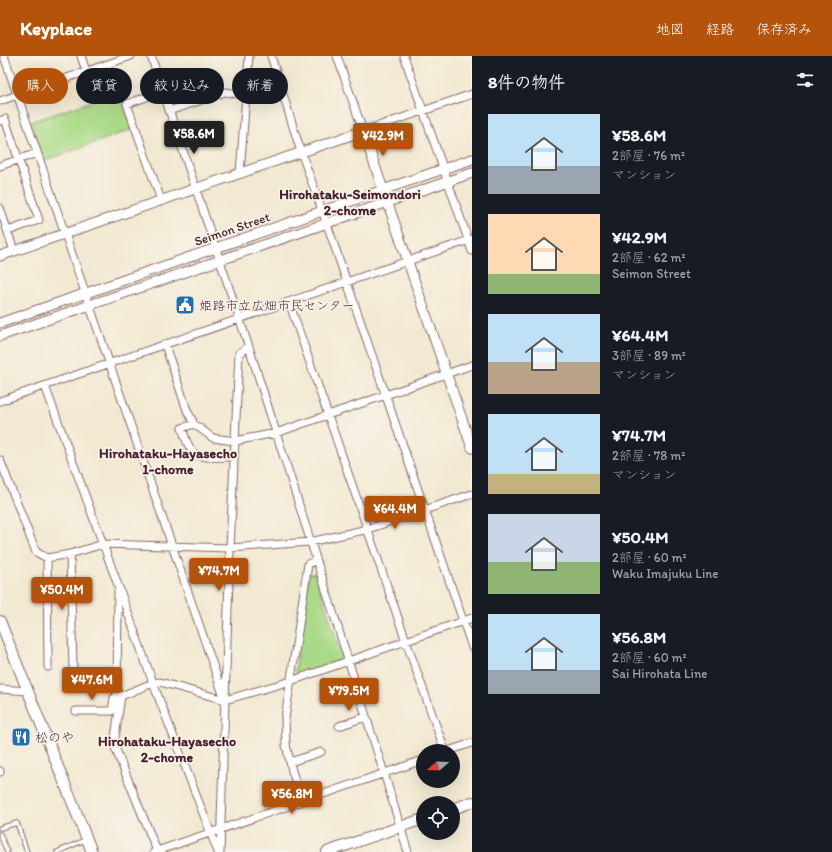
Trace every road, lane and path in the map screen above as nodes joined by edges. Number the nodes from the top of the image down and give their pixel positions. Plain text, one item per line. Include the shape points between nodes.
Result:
1 (4, 56) edge
2 (81, 56) edge
3 (131, 56) edge
4 (151, 56) edge
5 (249, 56) edge
6 (271, 56) edge
7 (337, 56) edge
8 (404, 56) edge
9 (85, 68) edge
10 (95, 68) edge
11 (155, 68) edge
12 (248, 68) edge
13 (12, 78) edge
14 (232, 93) edge
15 (472, 94) edge
16 (12, 97) edge
17 (140, 99) edge
18 (0, 101) edge
19 (21, 104) edge
20 (167, 104) edge
21 (245, 104) edge
22 (169, 111) junction
23 (423, 111) junction
24 (0, 121) edge
25 (363, 131) junction
26 (301, 152) junction
27 (37, 153) junction
28 (472, 159) edge
29 (18, 160) junction
30 (0, 166) edge
31 (444, 169) junction
32 (240, 173) junction
33 (472, 173) edge
34 (448, 181) junction
35 (196, 188) junction
36 (383, 190) junction
37 (161, 200) junction
38 (387, 202) junction
39 (0, 208) edge
40 (323, 211) junction
41 (327, 224) junction
42 (8, 231) junction
43 (65, 234) junction
44 (470, 240) edge
45 (216, 248) junction
46 (14, 251) junction
47 (472, 251) edge
48 (0, 256) edge
49 (220, 261) junction
50 (408, 261) junction
51 (347, 282) junction
52 (86, 294) junction
53 (289, 302) junction
54 (90, 306) junction
55 (239, 319) junction
56 (0, 323) edge
57 (0, 336) edge
58 (165, 345) junction
59 (249, 347) junction
60 (110, 364) junction
61 (472, 365) edge
62 (446, 374) junction
63 (45, 386) junction
64 (386, 395) junction
65 (0, 401) edge
66 (328, 415) junction
67 (194, 424) junction
68 (276, 433) junction
69 (234, 441) junction
70 (472, 448) edge
71 (234, 457) junction
72 (0, 460) edge
73 (472, 494) edge
74 (426, 510) junction
75 (368, 529) junction
76 (310, 542) junction
77 (103, 544) junction
78 (172, 546) junction
79 (230, 548) junction
80 (70, 554) junction
81 (47, 558) junction
82 (316, 560) junction
83 (118, 585) junction
84 (472, 618) edge
85 (0, 621) edge
86 (463, 621) junction
87 (406, 641) junction
88 (472, 646) edge
89 (348, 661) junction
90 (48, 667) dead end
91 (72, 667) dead end
92 (291, 681) junction
93 (153, 684) junction
94 (0, 689) edge
95 (28, 691) junction
96 (119, 697) junction
97 (225, 700) junction
98 (76, 710) dead end
99 (365, 717) junction
100 (339, 726) dead end
101 (472, 743) edge
102 (443, 744) edge
103 (460, 747) edge
104 (321, 752) dead end
105 (290, 762) junction
106 (416, 762) edge
107 (384, 773) junction
108 (302, 801) junction
109 (472, 802) edge
110 (460, 806) edge
111 (416, 821) edge
112 (400, 827) junction
113 (0, 828) edge
114 (221, 829) junction
115 (211, 833) junction
116 (0, 834) edge
117 (87, 840) junction
118 (0, 852) edge
119 (6, 852) edge
120 (27, 852) edge
121 (57, 852) edge
122 (92, 852) edge
123 (156, 852) edge
124 (219, 852) edge
125 (327, 852) edge
126 (408, 852) edge

1 - 13 street
2 - 9 street
3 - 10 street
4 - 11 street
5 - 12 street
6 - 26 street
7 - 25 street
8 - 23 street
14 - 22 street via 225,92
15 - 23 street
16 - 18 street
17 - 37 street via 127,104
19 - 27 street
20 - 22 street
21 - 32 street
22 - 35 street
23 - 25 street
23 - 31 street
24 - 29 street via 5,119
25 - 26 street
25 - 36 street
26 - 32 street
26 - 40 street
27 - 29 street
27 - 43 street
28 - 31 street, Seimon Street
29 - 30 street
29 - 42 street via 39,220
31 - 34 street
31 - 36 street, Seimon Street
32 - 35 street
33 - 34 street, Seimon Street
34 - 38 street, Seimon Street
34 - 44 street
35 - 37 street
35 - 45 street
36 - 38 street
36 - 40 street, Seimon Street
37 - 43 street
38 - 41 street, Seimon Street
38 - 50 street
39 - 42 street
40 - 41 street
40 - 45 street, Seimon Street
41 - 49 street, Seimon Street
41 - 51 street
42 - 46 street
43 - 46 street
43 - 52 street
44 - 47 street
44 - 50 street
45 - 49 street
45 - 52 street, Seimon Street
46 - 48 street
49 - 54 street, Seimon Street
49 - 55 street
50 - 51 street
50 - 62 street
51 - 53 street
51 - 64 street
52 - 54 street
52 - 56 street, Seimon Street
53 - 55 street
53 - 66 street
54 - 57 street, Seimon Street
54 - 60 street
55 - 58 street
55 - 59 street
58 - 60 street
58 - 67 street
59 - 68 street
59 - 69 street via 239,353
60 - 63 street
60 - 78 street
61 - 62 street
62 - 64 street
62 - 70 street
63 - 65 street
63 - 77 street
64 - 66 street
64 - 74 street
66 - 68 street
66 - 75 street
67 - 69 street via 213,438
67 - 71 street via 182,428 188,446 195,454
68 - 69 street
68 - 76 street
69 - 71 street
71 - 79 street
72 - 81 street via 36,552
73 - 74 street
74 - 75 street
74 - 86 street
75 - 76 street
75 - 87 street
76 - 79 street
76 - 82 street
77 - 78 street
77 - 80 street
77 - 83 street
78 - 79 street
78 - 97 street
79 - 97 street
80 - 81 street
80 - 91 street
81 - 90 street
82 - 89 street
82 - 92 street via 308,564
83 - 93 street
83 - 96 street
84 - 86 street
85 - 95 main road
86 - 87 street
86 - 88 street
87 - 89 street
87 - 102 street
89 - 92 street
89 - 99 street
92 - 97 street
92 - 105 street via 285,719 286,745
93 - 96 street
93 - 97 street via 160,682
93 - 115 street
94 - 95 street
95 - 117 main road
96 - 98 street via 114,698 112,711
96 - 123 street via 114,744
97 - 114 street
99 - 100 street
99 - 107 street
101 - 103 street
104 - 105 street
105 - 108 street
106 - 107 street
107 - 108 street
107 - 112 street
108 - 114 street
109 - 110 main road
111 - 112 main road
112 - 125 main road
112 - 126 street
113 - 120 lane via 18,823
114 - 115 street
114 - 124 street
115 - 123 street
115 - 124 street
116 - 119 lane
117 - 121 lane
117 - 122 main road
118 - 119 lane

